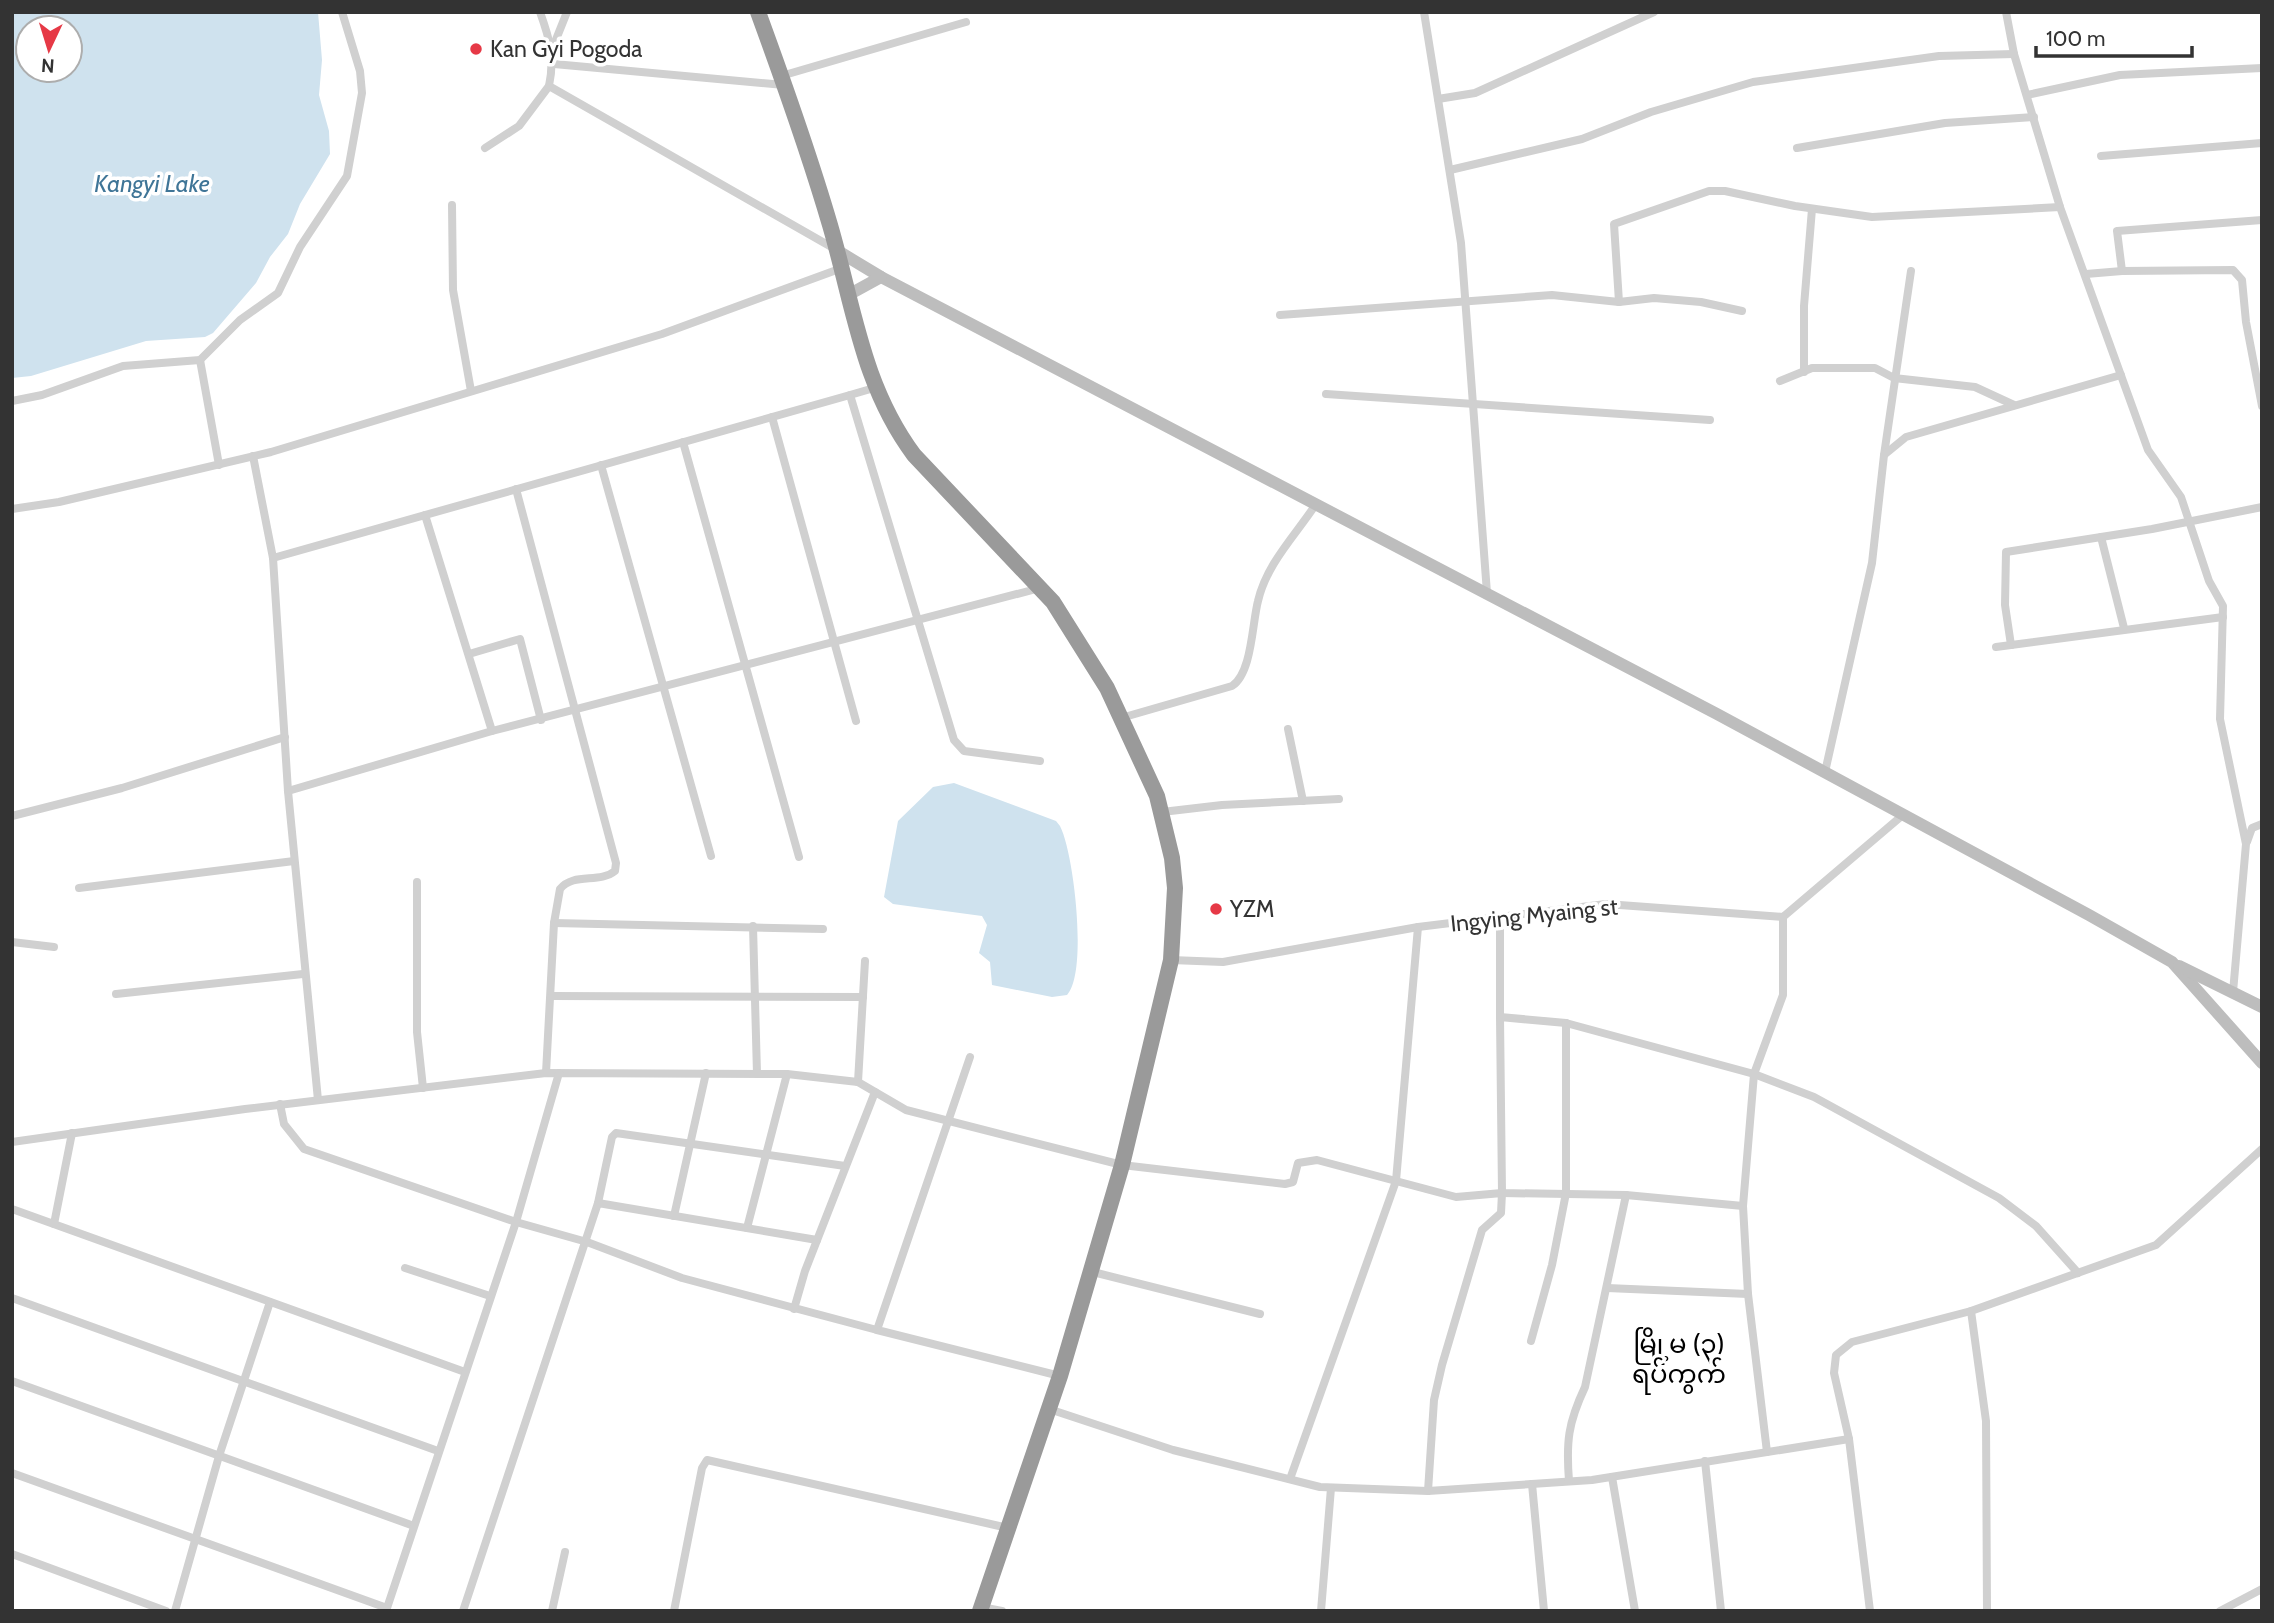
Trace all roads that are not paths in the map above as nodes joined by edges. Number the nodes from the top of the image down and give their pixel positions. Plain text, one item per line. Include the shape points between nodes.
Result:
1 (342, 12) edge
2 (540, 12) edge
3 (566, 12) edge
4 (758, 12) edge
5 (1424, 12) edge
6 (1654, 12) edge
7 (2006, 12) edge
8 (966, 22) dead end
9 (553, 47) junction
10 (2014, 54) junction
11 (554, 64) junction
12 (2262, 68) edge
13 (783, 80) junction
14 (549, 86) junction
15 (2027, 95) junction
16 (1438, 99) junction
17 (2034, 117) junction
18 (2262, 143) edge
19 (485, 148) dead end
20 (1797, 148) dead end
21 (2101, 156) dead end
22 (1450, 170) junction
23 (452, 205) dead end
24 (2060, 207) junction
25 (1812, 209) junction
26 (2262, 220) edge
27 (838, 251) junction
28 (842, 268) junction
29 (1911, 271) dead end
30 (2122, 271) junction
31 (2086, 274) junction
32 (881, 277) junction
33 (850, 295) junction
34 (1619, 302) junction
35 (1465, 303) junction
36 (1742, 311) dead end
37 (1280, 315) dead end
38 (200, 360) junction
39 (1804, 372) junction
40 (2121, 375) junction
41 (1894, 378) junction
42 (1780, 381) dead end
43 (874, 388) junction
44 (471, 391) junction
45 (1326, 394) dead end
46 (850, 395) junction
47 (12, 401) edge
48 (1473, 404) junction
49 (2014, 405) junction
50 (2262, 406) edge
51 (772, 417) junction
52 (1710, 420) dead end
53 (683, 442) junction
54 (1884, 455) junction
55 (253, 456) junction
56 (219, 465) junction
57 (601, 466) junction
58 (516, 489) junction
59 (1316, 504) junction
60 (2262, 507) edge
61 (12, 509) edge
62 (425, 515) junction
63 (2189, 520) junction
64 (2101, 537) junction
65 (273, 558) junction
66 (1040, 587) junction
67 (1487, 593) junction
68 (2223, 617) junction
69 (917, 618) junction
70 (2124, 628) junction
71 (834, 639) junction
72 (2011, 645) junction
73 (1996, 647) dead end
74 (469, 654) junction
75 (745, 665) junction
76 (661, 687) junction
77 (573, 712) junction
78 (1121, 719) junction
79 (541, 720) junction
80 (856, 721) dead end
81 (1288, 729) dead end
82 (492, 731) junction
83 (285, 737) junction
84 (1040, 761) dead end
85 (1825, 772) junction
86 (288, 791) junction
87 (1339, 799) dead end
88 (1303, 801) junction
89 (1162, 813) junction
90 (1903, 814) junction
91 (12, 816) edge
92 (2262, 824) edge
93 (2246, 844) junction
94 (711, 856) dead end
95 (799, 857) dead end
96 (294, 860) junction
97 (417, 882) dead end
98 (79, 888) dead end
99 (1500, 917) junction
100 (1783, 918) junction
101 (554, 923) junction
102 (753, 926) junction
103 (1418, 928) junction
104 (822, 929) dead end
105 (12, 942) edge
106 (54, 947) dead end
107 (1171, 960) junction
108 (865, 961) dead end
109 (2172, 962) junction
110 (303, 974) junction
111 (2233, 992) junction
112 (116, 994) dead end
113 (552, 996) junction
114 (753, 996) junction
115 (863, 997) junction
116 (2262, 1006) edge
117 (1500, 1017) junction
118 (1566, 1023) junction
119 (970, 1057) dead end
120 (2262, 1063) edge
121 (546, 1073) junction
122 (559, 1073) junction
123 (706, 1073) junction
124 (757, 1073) junction
125 (787, 1074) junction
126 (1754, 1074) junction
127 (858, 1082) junction
128 (424, 1087) junction
129 (875, 1092) junction
130 (318, 1100) junction
131 (280, 1104) junction
132 (949, 1123) junction
133 (72, 1133) junction
134 (12, 1142) edge
135 (691, 1142) junction
136 (2262, 1149) edge
137 (766, 1153) junction
138 (1122, 1165) junction
139 (845, 1166) junction
140 (1396, 1181) junction
141 (1502, 1193) junction
142 (1566, 1193) junction
143 (1626, 1195) junction
144 (598, 1203) junction
145 (1743, 1206) junction
146 (12, 1209) edge
147 (674, 1216) junction
148 (516, 1222) junction
149 (54, 1224) junction
150 (747, 1228) junction
151 (817, 1240) junction
152 (587, 1242) junction
153 (405, 1268) dead end
154 (1093, 1272) junction
155 (2078, 1273) junction
156 (1607, 1288) junction
157 (1748, 1294) junction
158 (490, 1296) junction
159 (12, 1298) edge
160 (270, 1302) junction
161 (794, 1308) junction
162 (1971, 1311) junction
163 (1260, 1314) dead end
164 (877, 1330) junction
165 (1531, 1341) dead end
166 (465, 1372) junction
167 (1060, 1376) junction
168 (12, 1381) edge
169 (244, 1381) junction
170 (1049, 1409) junction
171 (1849, 1439) junction
172 (438, 1451) junction
173 (1768, 1452) junction
174 (219, 1456) junction
175 (1705, 1461) junction
176 (12, 1473) edge
177 (1612, 1477) junction
178 (1290, 1479) junction
179 (1569, 1481) junction
180 (1532, 1484) junction
181 (1331, 1488) junction
182 (1428, 1491) junction
183 (414, 1526) junction
184 (1008, 1528) junction
185 (194, 1538) junction
186 (565, 1552) dead end
187 (12, 1554) edge
188 (2262, 1589) edge
189 (387, 1609) edge
190 (981, 1609) edge
191 (166, 1611) edge
192 (175, 1611) edge
193 (463, 1611) edge
194 (552, 1611) edge
195 (674, 1611) edge
196 (1002, 1611) edge
197 (1321, 1611) edge
198 (1544, 1611) edge
199 (1635, 1611) edge
200 (1721, 1611) edge
201 (1870, 1611) edge
202 (1987, 1611) edge
203 (2220, 1611) edge

1 - 38 street via 362,93 347,176 300,247 278,293 240,320
2 - 9 street
3 - 9 street
4 - 13 highway
5 - 16 street
6 - 16 street via 1475,93
7 - 10 street
8 - 13 street
9 - 11 street
10 - 15 street
10 - 22 street via 1939,56 1753,82 1675,104 1582,139
11 - 13 street
11 - 14 street
12 - 15 street via 2120,75
13 - 27 highway
14 - 19 street via 519,126
14 - 27 street
15 - 17 street
16 - 22 street
17 - 20 street via 1945,123
17 - 24 street
18 - 21 street
22 - 35 street
23 - 44 street via 453,290
24 - 25 street via 1872,217
24 - 31 street
25 - 34 street via 1709,191 1616,221
25 - 39 street
26 - 30 street via 2117,231
27 - 28 highway
27 - 32 main road
28 - 33 highway
28 - 44 street via 662,334
29 - 41 street
30 - 31 street
30 - 50 street via 2233,270 2242,280
31 - 40 street
32 - 33 main road
32 - 59 main road
33 - 43 highway
34 - 35 street via 1552,295
34 - 36 street via 1654,298
35 - 37 street
35 - 48 street
38 - 47 street via 123,366 42,396
38 - 56 street
39 - 41 street via 1846,366 1874,368
39 - 42 street
40 - 49 street
40 - 63 street via 2148,450 2181,497
41 - 49 street via 1975,387
41 - 54 street
43 - 46 street
43 - 66 highway via 915,455
44 - 55 street
45 - 48 street
46 - 51 street
46 - 69 street
48 - 52 street
48 - 67 street
49 - 54 street via 1906,437
51 - 53 street
51 - 71 street
53 - 57 street
53 - 75 street
54 - 85 street via 1872,563
55 - 56 street
55 - 65 street
56 - 61 street
57 - 58 street
57 - 76 street
58 - 62 street
58 - 77 street
59 - 67 main road
59 - 78 street via 1265,574 1246,671 1240,681 1233,687
60 - 63 street
62 - 65 street
62 - 74 street
63 - 64 street
63 - 68 street via 2209,581 2223,606
64 - 70 street
64 - 72 street via 2006,552
65 - 83 street
66 - 69 street
66 - 78 highway via 1107,688
67 - 85 main road
68 - 70 street
68 - 93 street via 2220,719
69 - 71 street
69 - 84 street via 958,748
70 - 72 street
71 - 75 street
71 - 80 street
72 - 73 street
74 - 79 street via 520,639
74 - 82 street
75 - 76 street
75 - 95 street
76 - 77 street
76 - 94 street
77 - 79 street
77 - 101 street via 616,863 608,877 564,883
78 - 89 highway
79 - 82 street
81 - 88 street
82 - 86 street
83 - 86 street
83 - 91 street via 122,788
85 - 90 main road
86 - 96 street
87 - 88 street
88 - 89 street
89 - 107 highway via 1175,888
90 - 100 street
90 - 109 main road
92 - 93 street via 2252,828
93 - 111 street
96 - 98 street
96 - 110 street
97 - 128 street via 417,1032
99 - 100 street, Ingying Myaing st via 1606,904
99 - 103 street, Ingying Myaing st
99 - 117 street
100 - 126 street via 1783,995
101 - 102 street
101 - 113 street
102 - 104 street
102 - 114 street
103 - 107 street, Ingying Myaing st via 1223,962
103 - 140 street
105 - 106 street
107 - 138 highway
108 - 115 street
109 - 111 main road
109 - 120 main road
110 - 112 street
110 - 130 street
111 - 116 main road
113 - 114 street
113 - 121 street
114 - 115 street
114 - 124 street
115 - 127 street
117 - 118 street
117 - 141 street
118 - 126 street
118 - 142 street
119 - 132 street
121 - 122 street
121 - 128 street
122 - 123 street
122 - 148 street
123 - 124 street
123 - 135 street
124 - 125 street
125 - 127 street
125 - 137 street
126 - 145 street
126 - 155 street via 1852,1115 1999,1198 2036,1226
127 - 129 street
128 - 130 street
129 - 132 street via 906,1110
129 - 139 street
130 - 131 street
131 - 133 street
131 - 148 street via 285,1124 304,1149
132 - 138 street
132 - 164 street
133 - 134 street
133 - 149 street
135 - 137 street
135 - 144 street via 616,1133
135 - 147 street
136 - 155 street via 2156,1245
137 - 139 street
137 - 150 street
138 - 140 street via 1285,1184 1293,1182 1298,1163 1317,1160
138 - 154 highway
139 - 151 street
140 - 141 street via 1456,1197
140 - 178 street
141 - 142 street
141 - 182 street via 1502,1213 1482,1230 1442,1365 1434,1400
142 - 143 street
142 - 165 street
143 - 145 street
143 - 156 street
144 - 147 street
144 - 152 street
145 - 157 street
146 - 149 street
147 - 150 street
148 - 152 street
148 - 158 street
149 - 160 street
150 - 151 street
151 - 161 street
152 - 161 street via 682,1278
152 - 193 street
153 - 158 street
154 - 163 street
154 - 167 highway
155 - 162 street
156 - 157 street
156 - 179 street via 1585,1387 1566,1442
157 - 173 street
158 - 166 street
159 - 169 street
160 - 166 street
160 - 169 street
161 - 164 street
162 - 171 street via 1852,1342 1836,1354 1834,1373
162 - 202 street via 1986,1421
164 - 167 street
166 - 172 street
167 - 170 highway
168 - 174 street
169 - 172 street
169 - 174 street
170 - 178 street via 1173,1450
170 - 184 highway
171 - 173 street
171 - 201 street
172 - 183 street
173 - 175 street
174 - 183 street
174 - 185 street
175 - 177 street
175 - 200 street
176 - 185 street
177 - 179 street
177 - 199 street
178 - 181 street
179 - 180 street
180 - 182 street
180 - 198 street
181 - 182 street
181 - 197 street
183 - 189 street
184 - 190 highway
184 - 195 street via 707,1460
185 - 189 street
185 - 192 street
186 - 194 street
187 - 191 street
188 - 203 street
190 - 196 street

